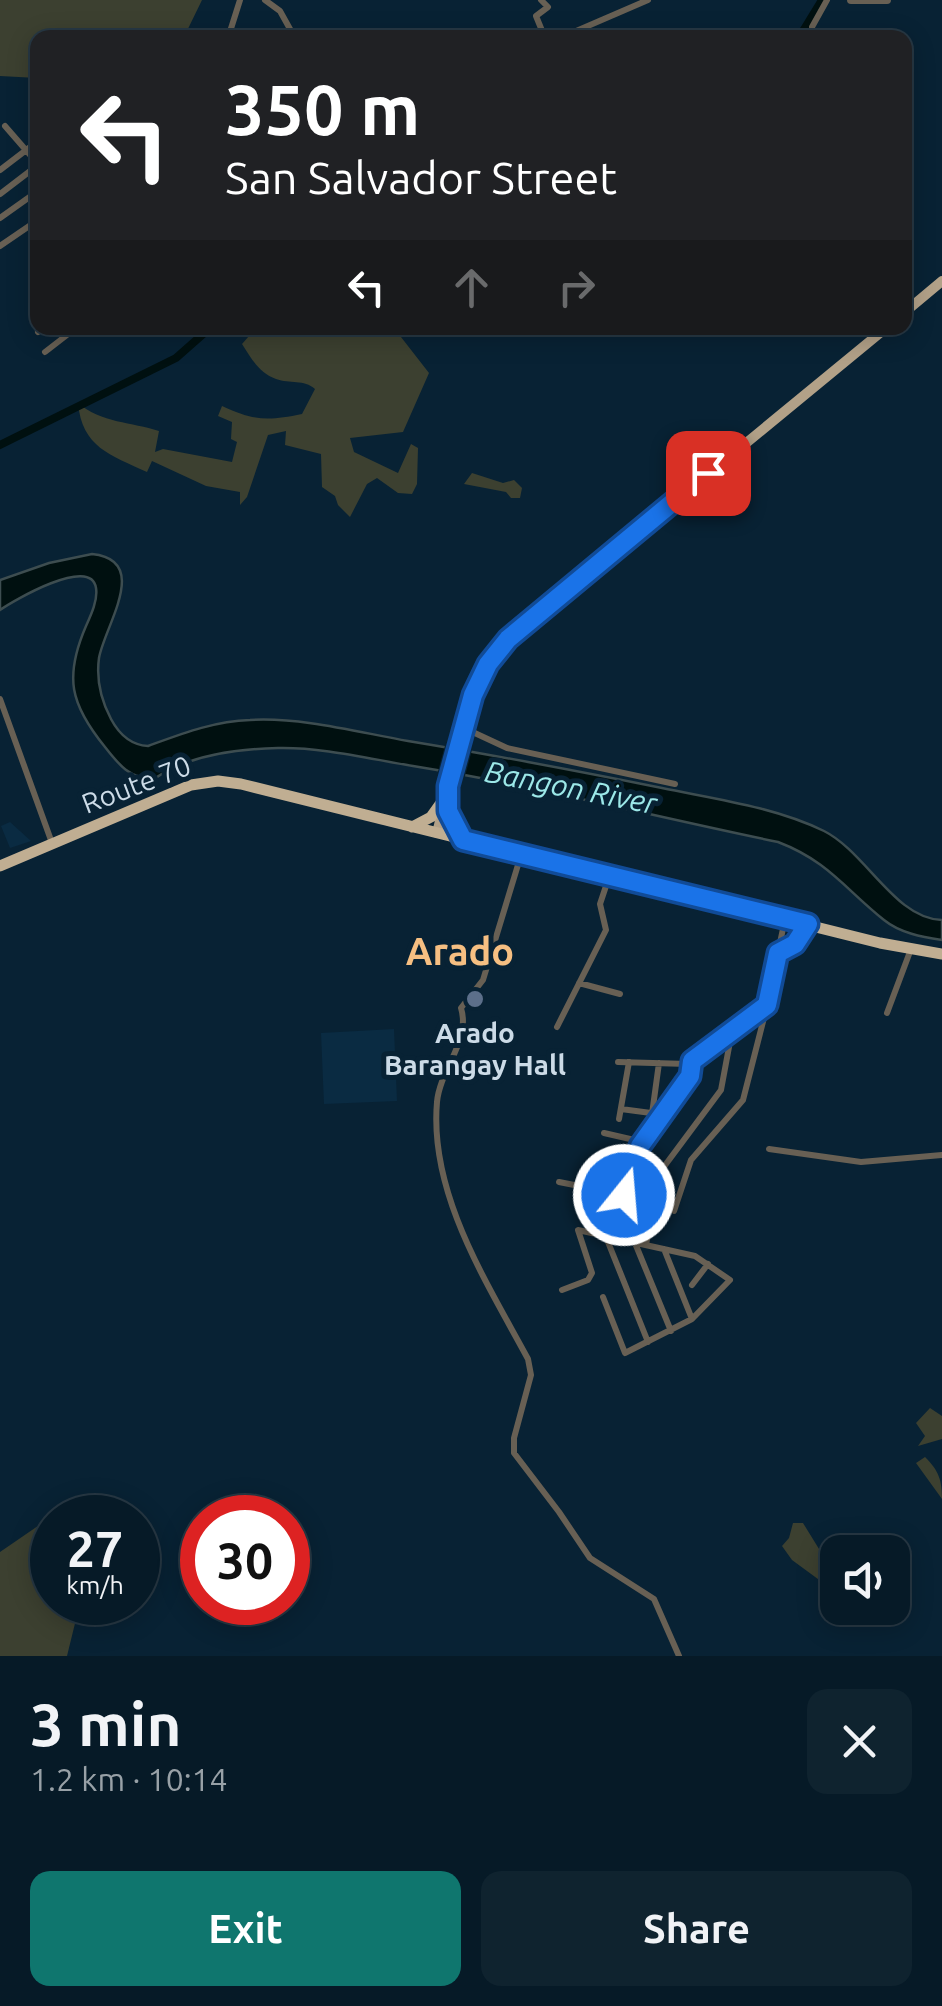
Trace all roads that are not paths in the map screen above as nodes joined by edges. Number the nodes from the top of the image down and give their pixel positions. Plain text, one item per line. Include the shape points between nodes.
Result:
1 (240, 0) edge
2 (265, 0) edge
3 (540, 0) edge
4 (648, 0) edge
5 (827, 0) edge
6 (851, 0) edge
7 (887, 0) edge
8 (231, 30) edge
9 (291, 30) edge
10 (542, 30) edge
11 (579, 30) edge
12 (813, 30) edge
13 (6, 126) dead end
14 (30, 147) edge
15 (26, 150) junction
16 (30, 155) edge
17 (0, 170) edge
18 (30, 171) edge
19 (0, 194) edge
20 (30, 197) edge
21 (0, 218) edge
22 (30, 225) edge
23 (1, 244) edge
24 (942, 281) edge
25 (912, 306) edge
26 (67, 335) edge
27 (877, 335) edge
28 (45, 352) dead end
29 (0, 699) edge
30 (464, 731) junction
31 (675, 784) dead end
32 (447, 791) junction
33 (412, 827) junction
34 (437, 833) junction
35 (463, 840) junction
36 (52, 844) junction
37 (522, 854) junction
38 (0, 866) edge
39 (609, 876) junction
40 (786, 919) junction
41 (808, 924) junction
42 (911, 948) junction
43 (778, 953) junction
44 (942, 954) edge
45 (579, 983) junction
46 (620, 994) dead end
47 (767, 1005) junction
48 (886, 1013) dead end
49 (557, 1027) dead end
50 (733, 1030) junction
51 (692, 1061) junction
52 (618, 1062) dead end
53 (628, 1062) junction
54 (659, 1063) junction
55 (621, 1108) junction
56 (652, 1114) junction
57 (620, 1118) dead end
58 (660, 1118) junction
59 (604, 1132) dead end
60 (643, 1142) junction
61 (769, 1149) dead end
62 (942, 1154) edge
63 (600, 1160) dead end
64 (632, 1168) junction
65 (559, 1182) dead end
66 (674, 1211) dead end
67 (605, 1236) junction
68 (634, 1242) junction
69 (646, 1244) junction
70 (664, 1249) junction
71 (688, 1254) junction
72 (708, 1264) junction
73 (700, 1274) junction
74 (692, 1284) dead end
75 (562, 1290) dead end
76 (603, 1296) dead end
77 (692, 1320) junction
78 (671, 1331) junction
79 (648, 1342) junction
80 (679, 1656) edge

1 - 8 street
2 - 9 street
3 - 10 street via 548,7 536,16
4 - 11 street
5 - 12 street
6 - 7 street
13 - 15 street
14 - 15 street
15 - 16 street
15 - 17 street
18 - 19 street
20 - 21 street
22 - 23 street
24 - 25 main road
26 - 28 street
27 - 30 main road via 508,639 473,695
29 - 36 street
30 - 31 street via 507,748
30 - 32 main road
32 - 33 highway via 431,817
32 - 34 main road
32 - 35 highway
33 - 34 highway, Route 70
33 - 36 highway, Route 70 via 218,782 191,784
34 - 35 highway, Route 70
35 - 37 highway, Route 70
36 - 38 highway, Route 70
37 - 39 highway, Route 70
37 - 80 street via 483,980 461,1008 465,1022 437,1097 439,1156 446,1190 528,1359 531,1375 514,1453 590,1558 654,1598
39 - 40 highway, Route 70
39 - 45 street via 600,904 606,930
40 - 41 highway, Route 70
40 - 43 street
41 - 42 highway, Route 70
41 - 43 street via 795,944
42 - 44 highway, Route 70
42 - 48 street
43 - 47 street
45 - 46 street
45 - 49 street
47 - 50 street
47 - 66 street via 743,1100 691,1160
50 - 51 street
50 - 69 street via 721,1090 663,1168
51 - 54 street
51 - 58 street via 690,1076
52 - 53 street
53 - 54 street
53 - 55 street
54 - 56 street
55 - 56 street
55 - 57 street
56 - 58 street
58 - 60 street
59 - 60 street
60 - 64 street
61 - 62 street via 861,1162
63 - 64 street
64 - 65 street via 624,1195
67 - 68 street
67 - 75 street via 578,1230 592,1274
67 - 79 street
68 - 69 street
68 - 78 street
69 - 70 street
70 - 71 street
70 - 77 street
71 - 72 street
71 - 73 street
72 - 73 street
72 - 77 street via 730,1280
73 - 74 street
76 - 79 street via 625,1353
77 - 78 street
78 - 79 street

